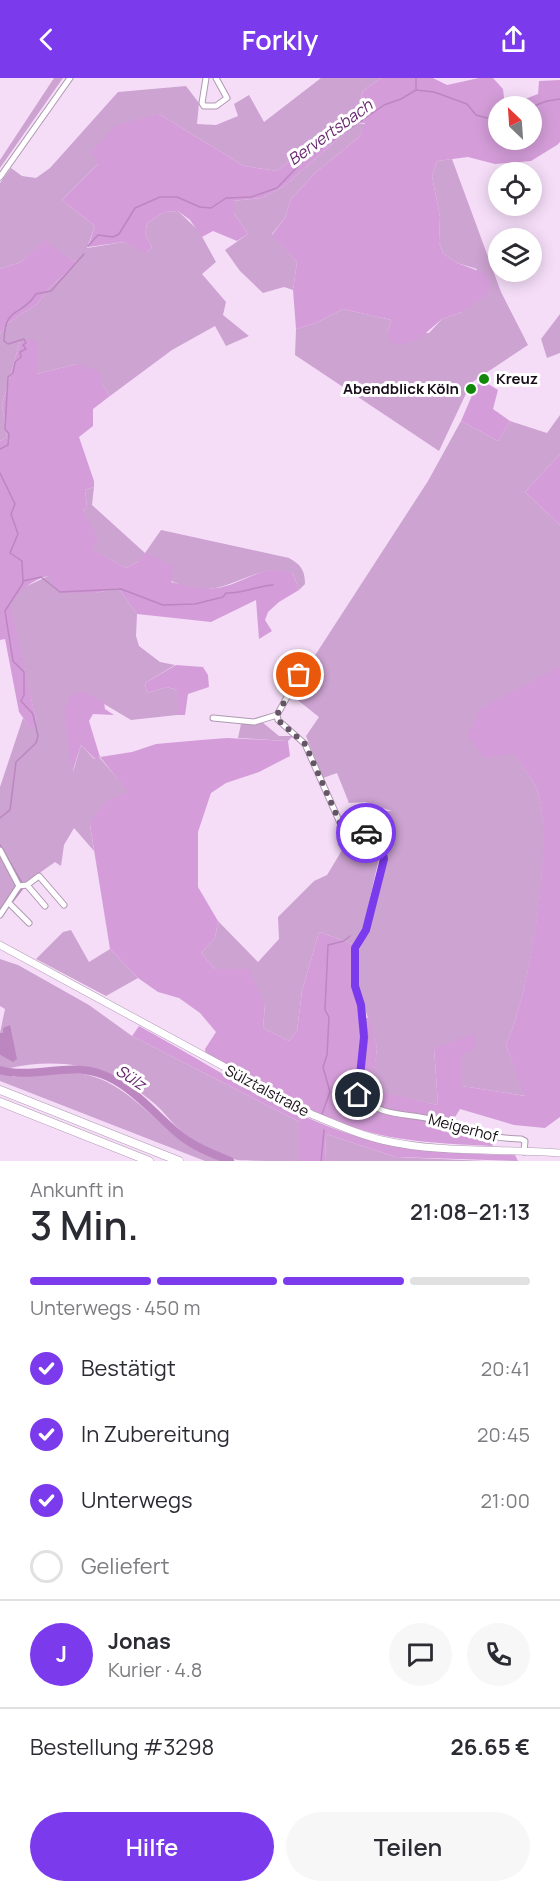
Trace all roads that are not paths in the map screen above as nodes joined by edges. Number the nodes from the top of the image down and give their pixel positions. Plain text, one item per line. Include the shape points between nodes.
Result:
1 (70, 78) edge
2 (206, 78) edge
3 (216, 78) edge
4 (0, 177) edge
5 (306, 663) dead end
6 (277, 715) junction
7 (213, 718) dead end
8 (0, 850) edge
9 (27, 885) junction
10 (19, 886) junction
11 (9, 903) junction
12 (64, 905) dead end
13 (45, 906) dead end
14 (0, 915) edge
15 (29, 923) dead end
16 (0, 945) edge
17 (0, 1090) edge
18 (0, 1102) edge
19 (524, 1152) junction
20 (560, 1153) edge
21 (149, 1161) edge
22 (179, 1161) edge

1 - 4 street
2 - 3 street via 204,106 216,106 227,98
5 - 6 street
6 - 7 street via 254,722
6 - 19 street, Meigerhof via 305,744 341,825 372,834 383,851 366,930 355,948 355,986 364,1037 358,1095 380,1110 440,1121 490,1137 521,1139 525,1141
8 - 10 street
9 - 10 street
9 - 12 street via 39,876
9 - 13 street
10 - 11 street
11 - 14 street
11 - 15 street
16 - 19 main road, Sülztalstraße via 313,1115 346,1129 410,1145
17 - 22 highway
18 - 21 highway
19 - 20 main road, Sülztalstraße

